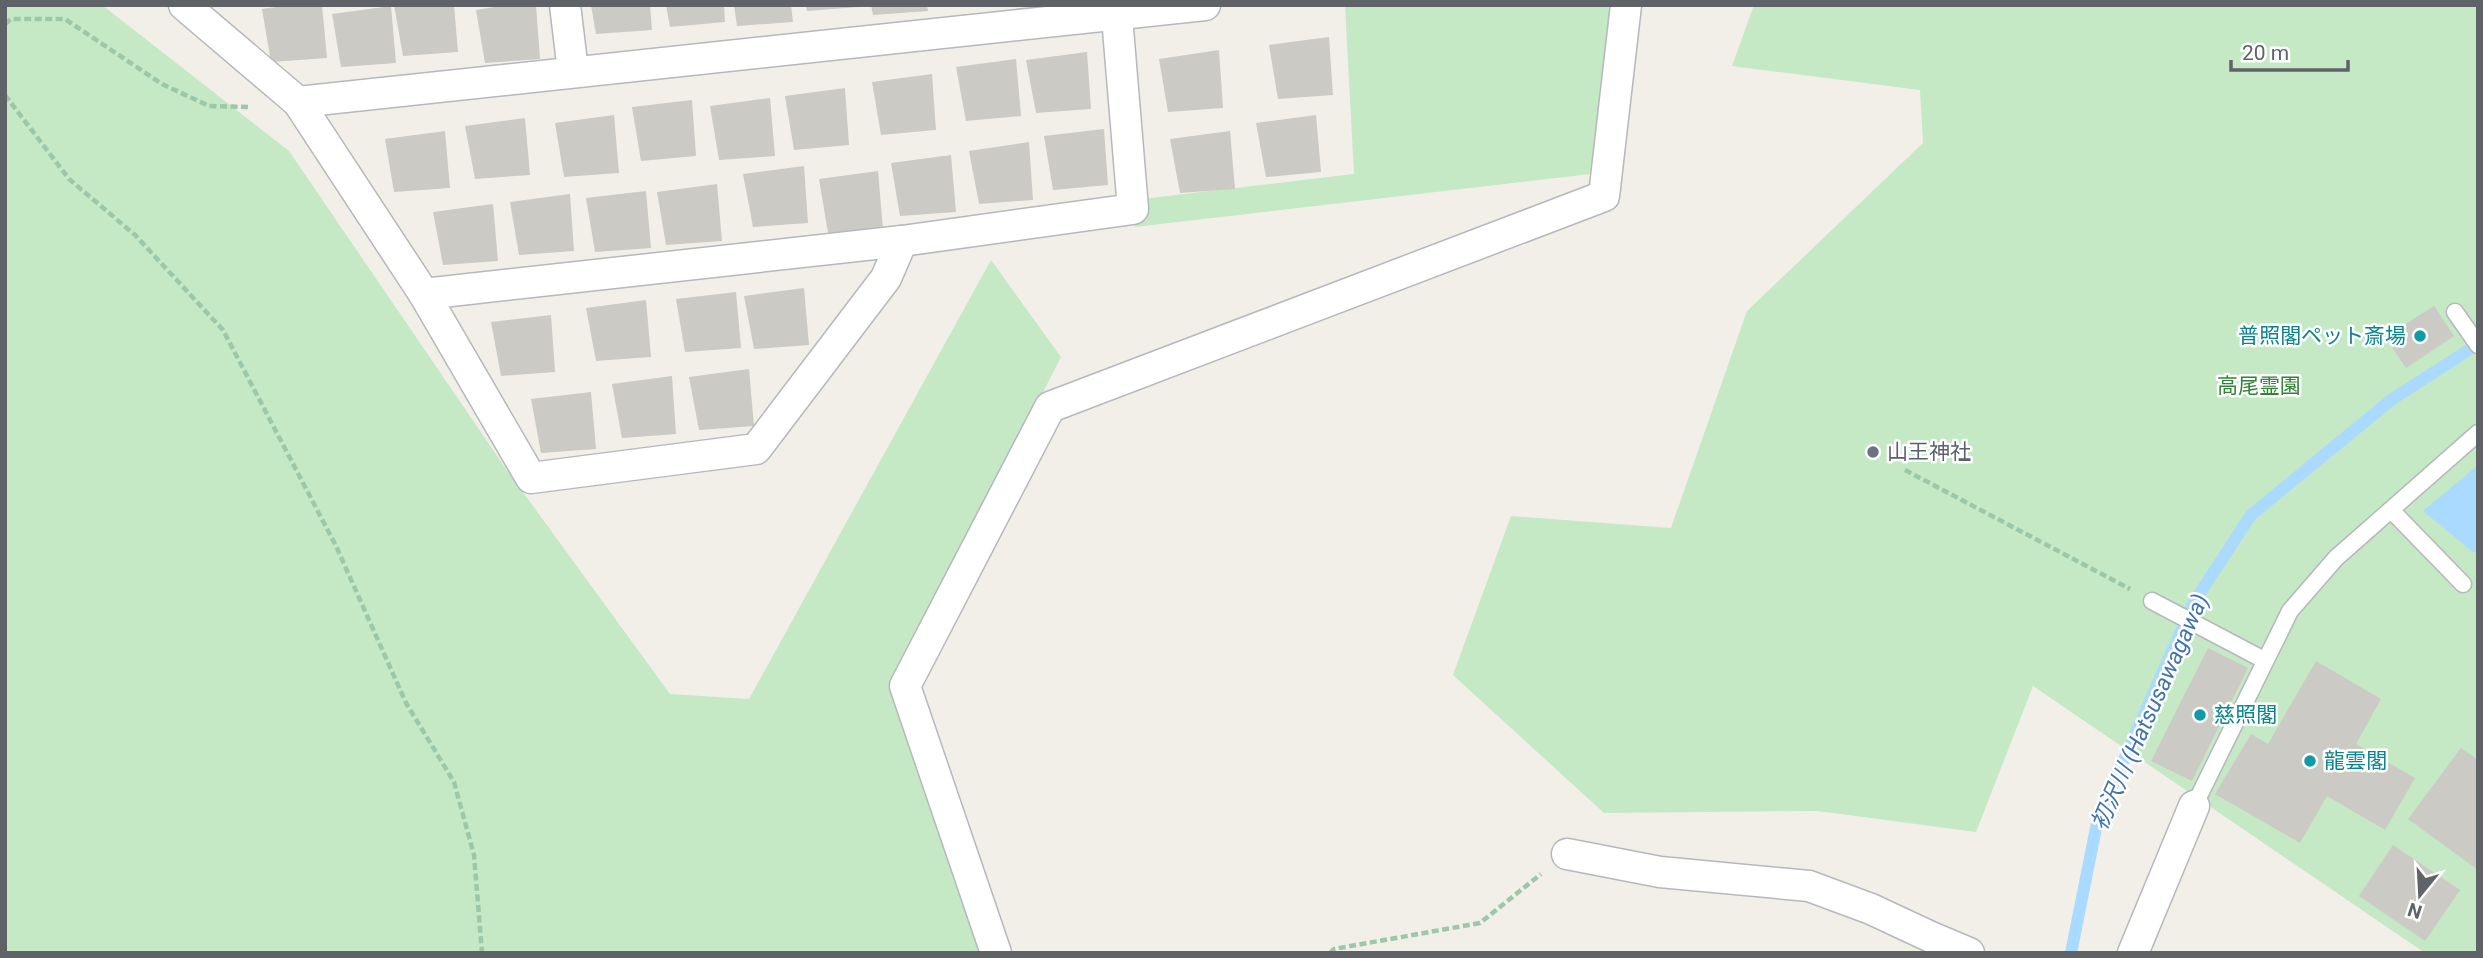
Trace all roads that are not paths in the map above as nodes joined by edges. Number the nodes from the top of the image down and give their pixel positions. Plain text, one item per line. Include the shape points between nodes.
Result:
1 (184, 5) edge
2 (565, 5) edge
3 (1205, 5) edge
4 (1626, 5) edge
5 (1116, 10) edge
6 (573, 71) junction
7 (298, 103) junction
8 (902, 241) junction
9 (424, 294) junction
10 (2455, 312) dead end
11 (2478, 345) edge
12 (2478, 433) edge
13 (2390, 510) junction
14 (2463, 584) dead end
15 (2152, 601) road end
16 (2264, 660) junction
17 (2194, 806) joint
18 (1567, 854) road end
19 (996, 953) edge
20 (1969, 953) edge
21 (2133, 953) edge

1 - 7 street
2 - 6 street
3 - 5 street
4 - 19 street via 1604,196 1050,407 905,686
5 - 6 street
5 - 8 street via 1133,209
6 - 7 street
7 - 9 street
8 - 9 street
8 - 9 street via 886,278 756,449 531,478
10 - 11 lane
12 - 13 lane
13 - 14 lane
13 - 16 lane via 2336,558 2290,611
15 - 16 lane
16 - 17 lane
17 - 21 street
18 - 20 street via 1660,872 1809,886

